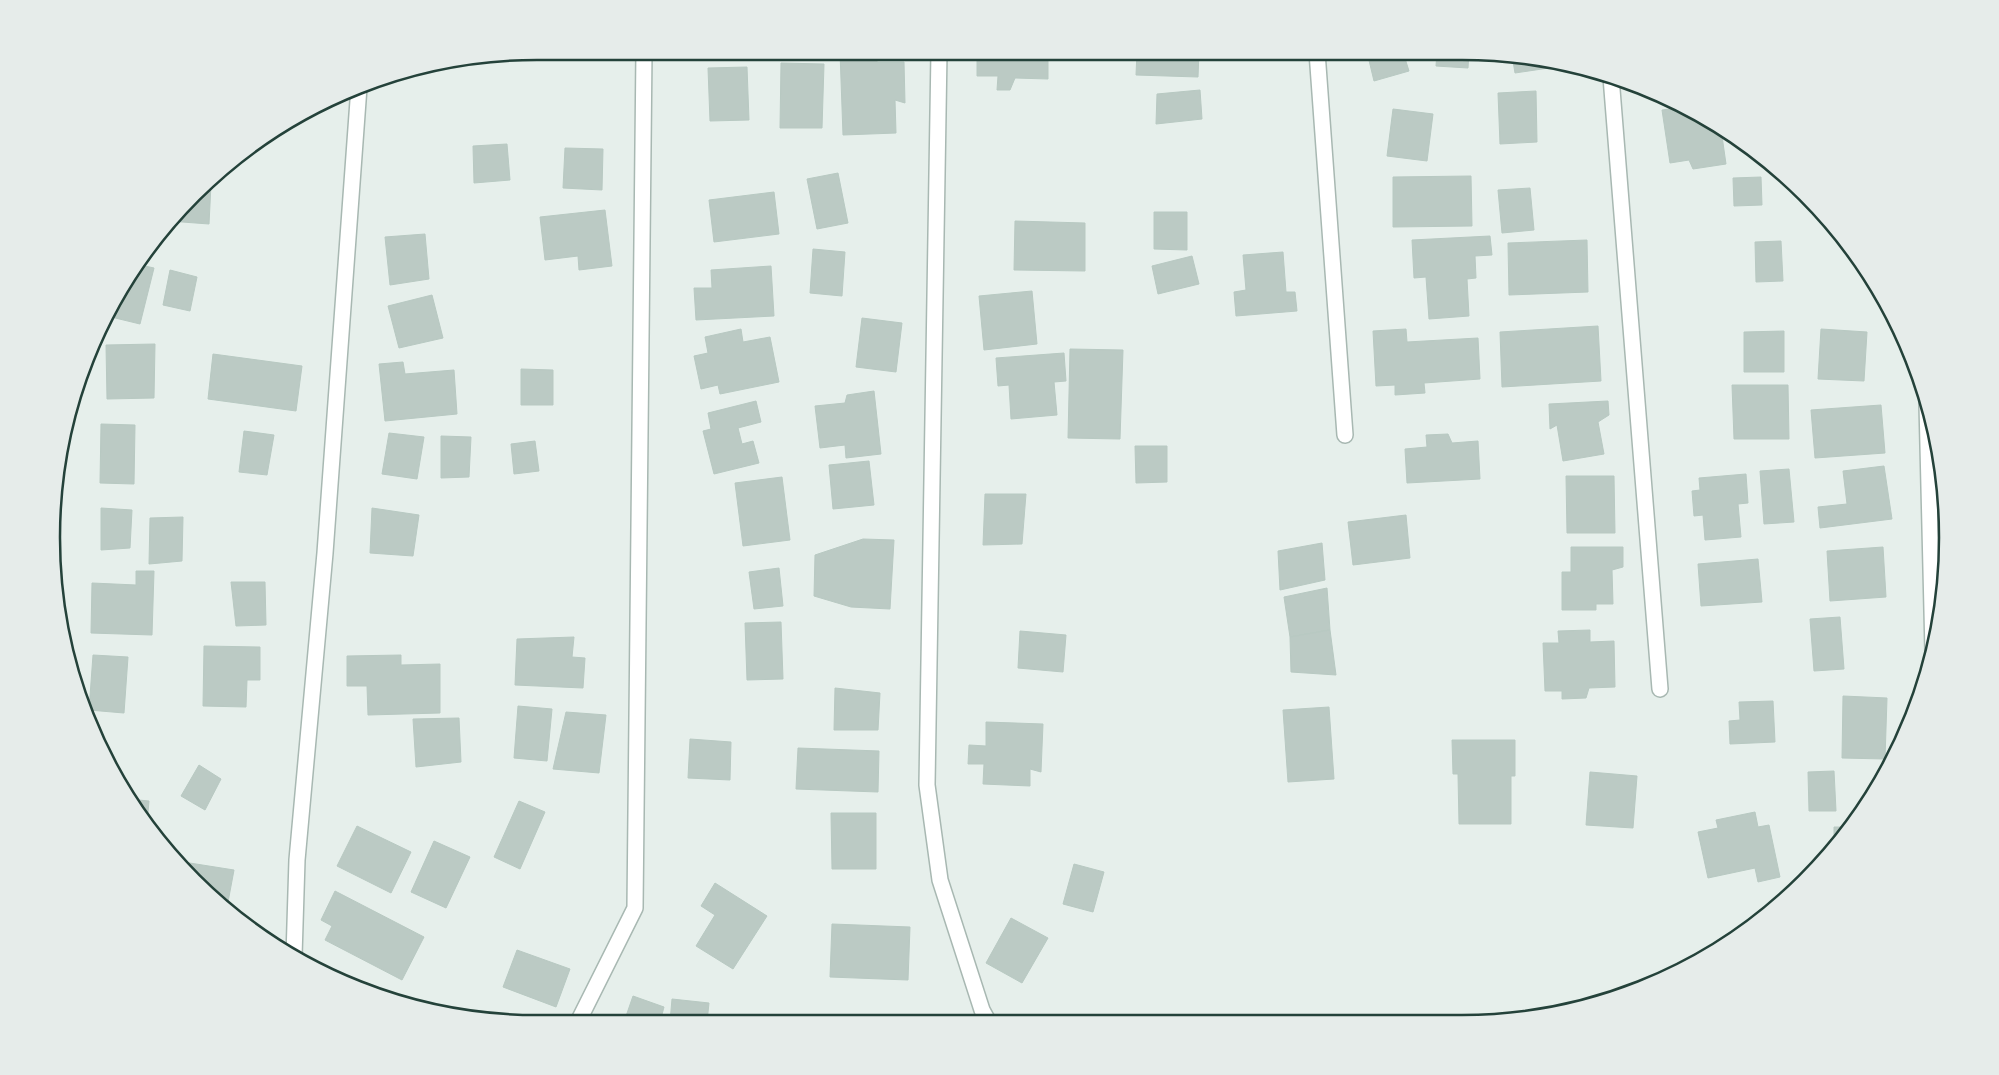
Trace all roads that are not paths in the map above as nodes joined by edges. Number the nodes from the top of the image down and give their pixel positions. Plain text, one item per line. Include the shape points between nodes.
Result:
1 (644, 60) edge
2 (939, 60) edge
3 (1318, 60) edge
4 (1612, 84) edge
5 (358, 95) edge
6 (1928, 434) edge
7 (1345, 435) dead end
8 (1932, 618) edge
9 (1660, 689) dead end
10 (294, 948) edge
11 (582, 1015) edge
12 (985, 1015) edge

1 - 11 street via 635,908
2 - 12 street via 927,785 940,880
3 - 7 street
4 - 9 street
5 - 10 street via 325,553 297,860
6 - 8 street

